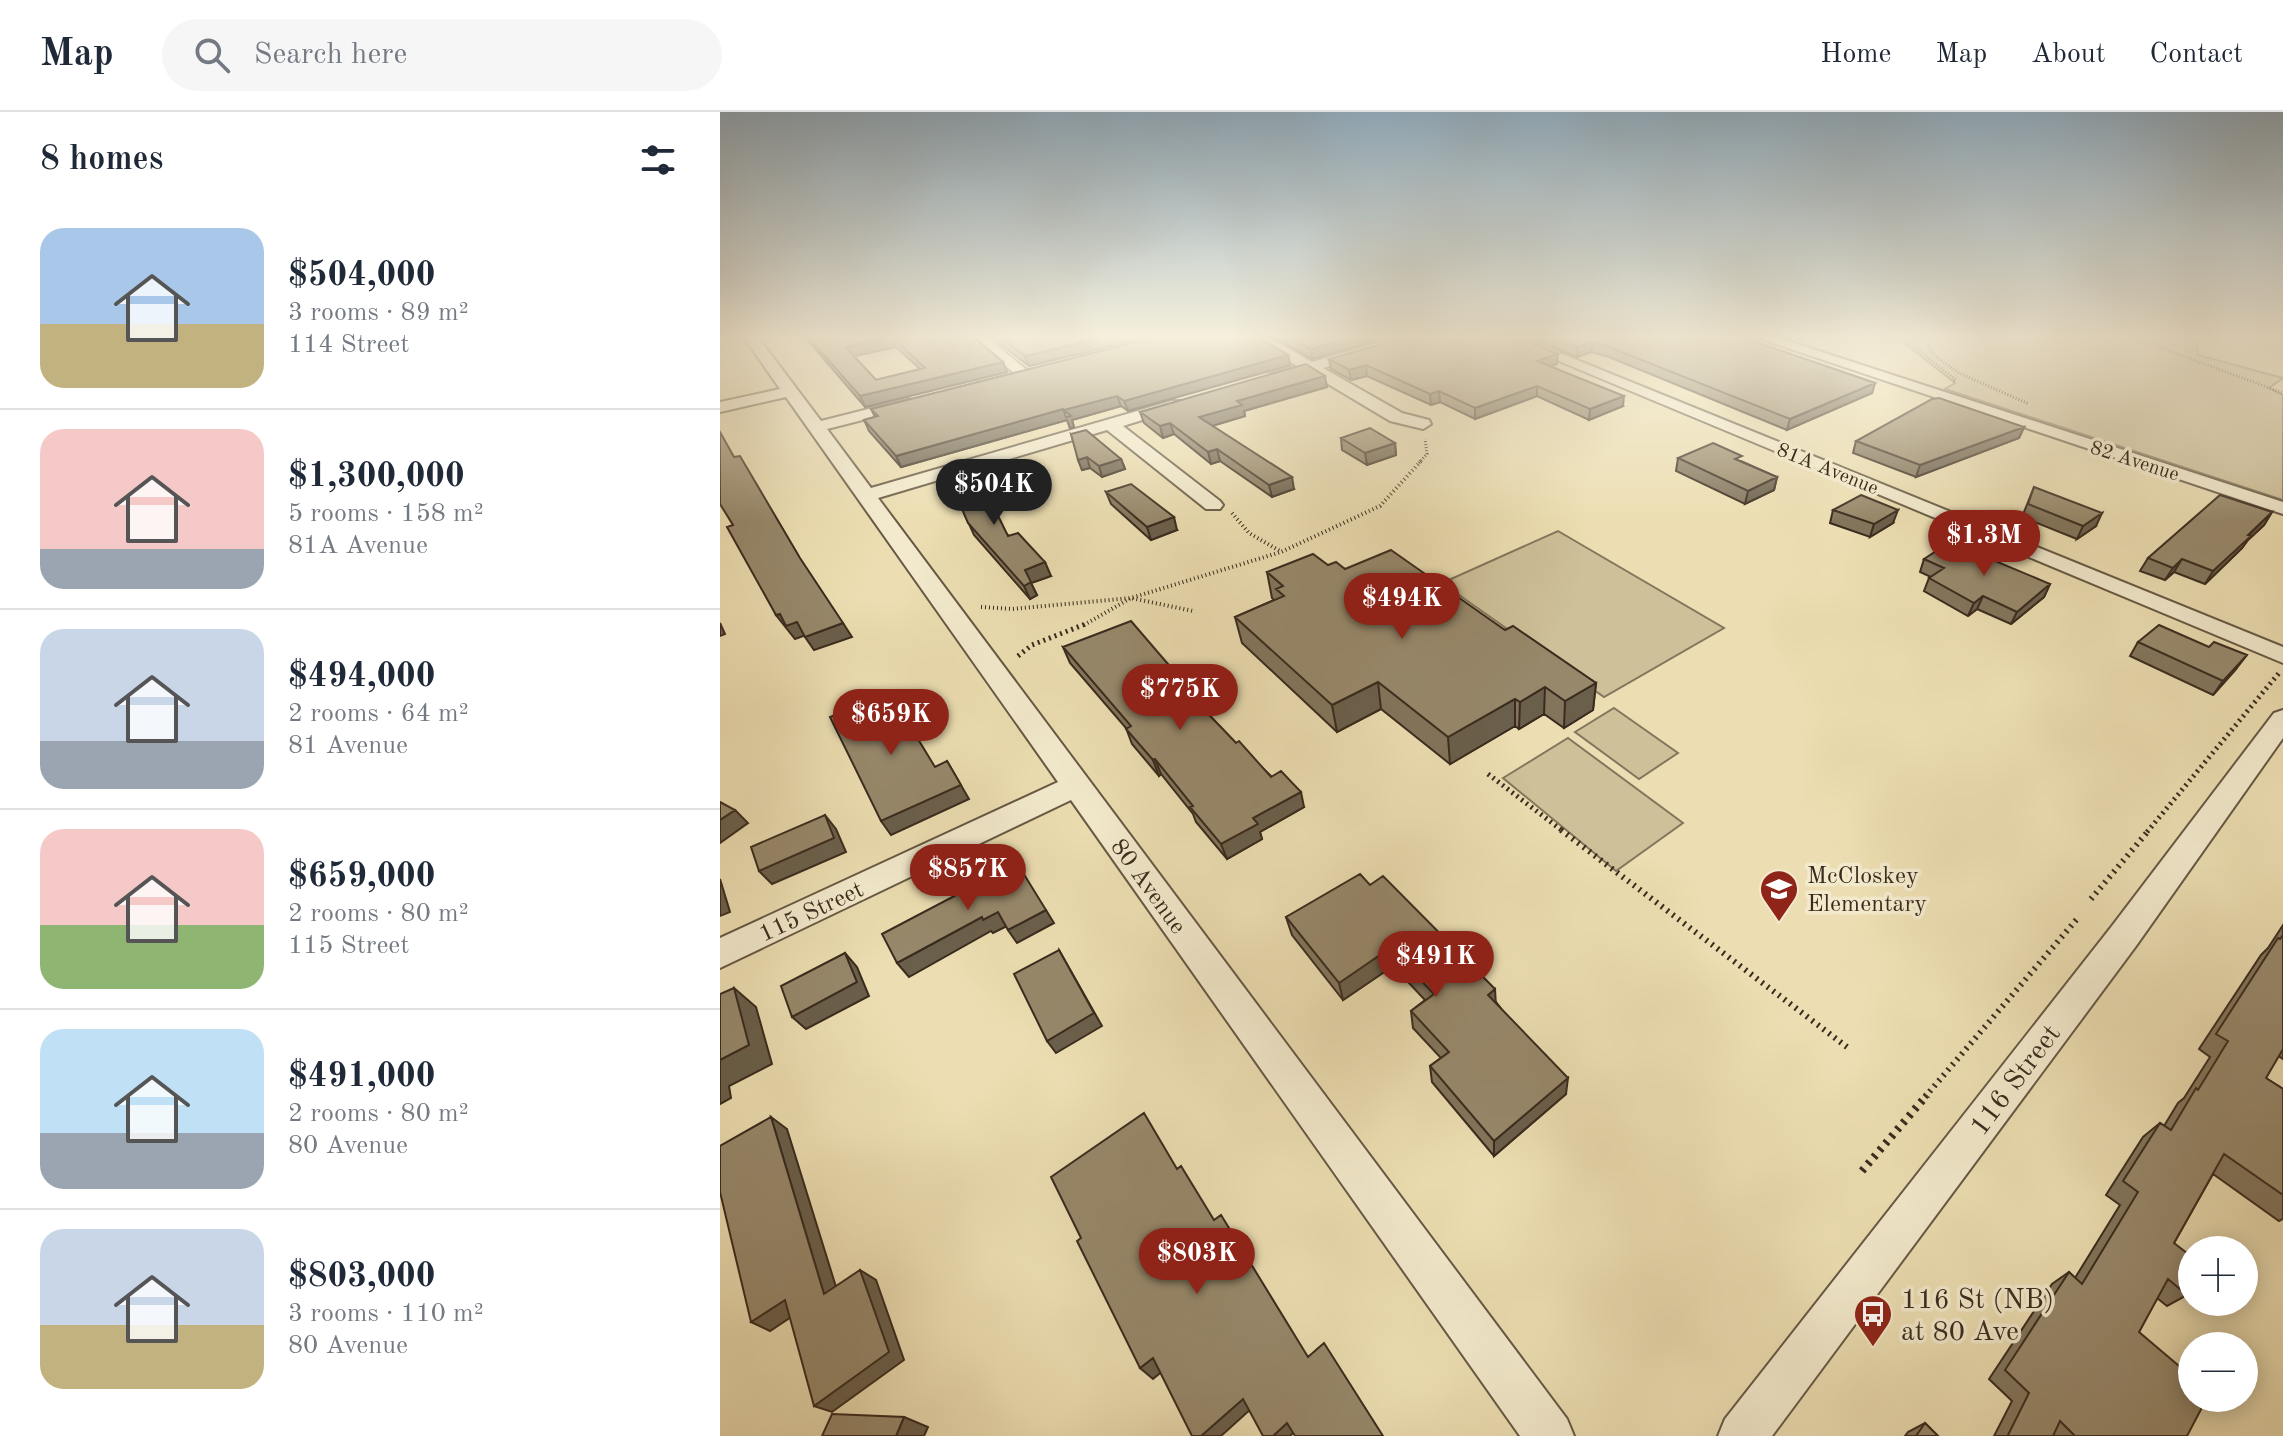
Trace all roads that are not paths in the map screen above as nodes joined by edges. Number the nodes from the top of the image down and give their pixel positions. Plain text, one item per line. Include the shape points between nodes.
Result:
1 (761, 398) edge
2 (796, 398) edge
3 (1363, 398) edge
4 (1656, 398) edge
5 (1947, 398) edge
6 (1196, 399) edge
7 (924, 400) edge
8 (720, 407) edge
9 (1110, 424) junction
10 (816, 427) junction
11 (1424, 430) road end
12 (867, 495) junction
13 (1221, 508) road end
14 (2283, 508) edge
15 (2283, 656) edge
16 (2283, 719) edge
17 (1075, 786) junction
18 (720, 954) edge
19 (1550, 1436) edge
20 (1742, 1436) edge

1 - 8 street
2 - 10 street, 80 Avenue
3 - 11 street
4 - 15 street, 81A Avenue
5 - 14 street, 82 Avenue
6 - 9 street
7 - 10 street
9 - 12 street
9 - 13 street
10 - 12 street, 80 Avenue
12 - 17 street, 80 Avenue
16 - 20 street, 116 Street
17 - 18 street, 115 Street
17 - 19 street, 80 Avenue

